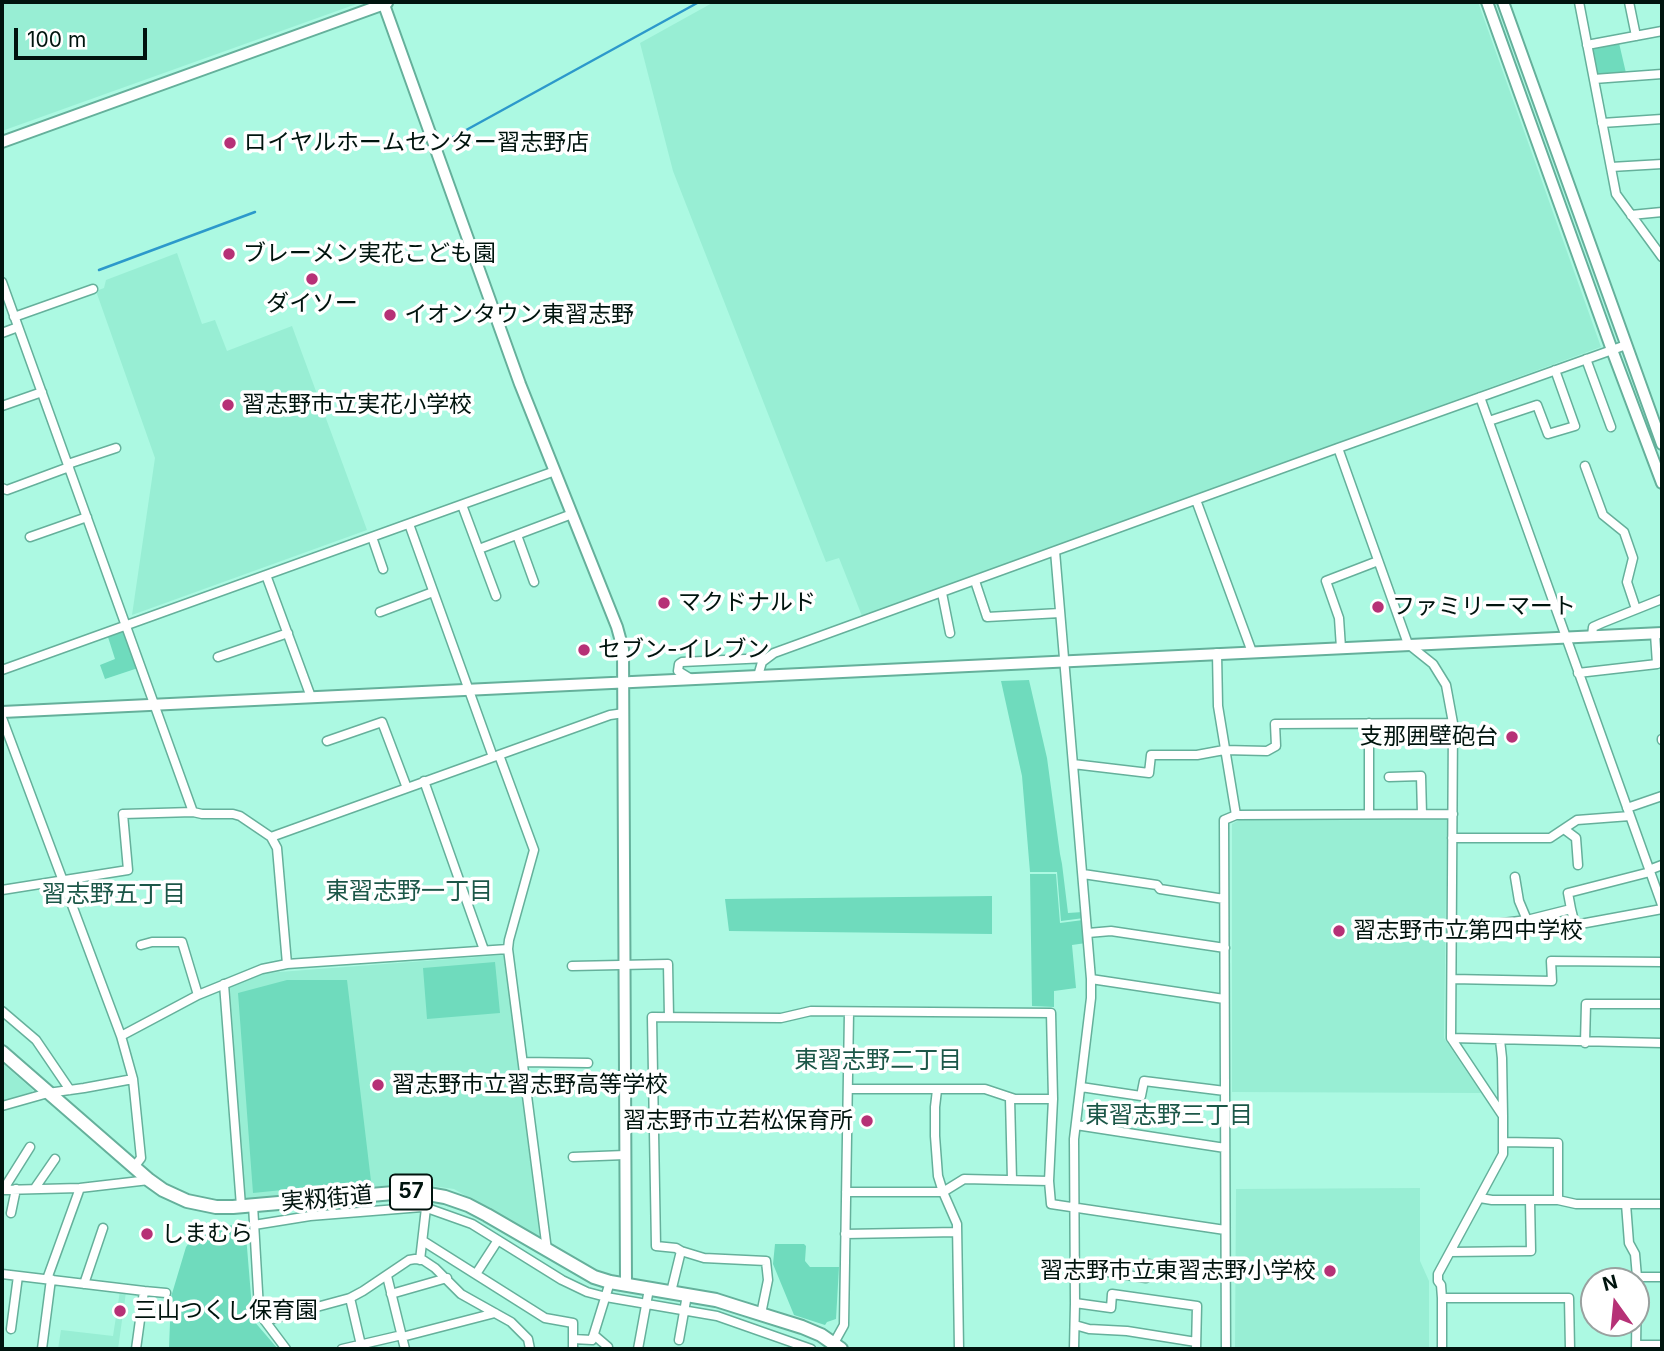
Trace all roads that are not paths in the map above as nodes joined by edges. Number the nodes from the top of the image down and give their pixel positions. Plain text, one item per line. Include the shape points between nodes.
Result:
1 (1487, 2) edge
2 (1503, 2) edge
3 (1579, 2) edge
4 (1629, 2) edge
5 (385, 3) edge
6 (1662, 31) edge
7 (1636, 36) junction
8 (1587, 45) junction
9 (1662, 74) edge
10 (1594, 79) junction
11 (1662, 119) edge
12 (1602, 123) junction
13 (2, 142) edge
14 (1662, 164) edge
15 (1611, 167) junction
16 (1662, 212) edge
17 (1631, 215) junction
18 (1662, 257) edge
19 (2, 282) edge
20 (93, 289) dead end
21 (14, 317) junction
22 (18, 327) junction
23 (2, 333) edge
24 (1626, 345) junction
25 (1612, 350) junction
26 (1586, 359) junction
27 (1555, 370) junction
28 (42, 392) junction
29 (1480, 397) junction
30 (2, 406) edge
31 (1489, 422) junction
32 (1611, 427) dead end
33 (1662, 444) edge
34 (116, 448) dead end
35 (1338, 448) junction
36 (1658, 455) edge
37 (69, 466) junction
38 (1585, 466) dead end
39 (555, 471) junction
40 (1662, 482) edge
41 (2, 488) edge
42 (1196, 499) junction
43 (462, 505) junction
44 (572, 514) junction
45 (87, 517) junction
46 (408, 524) junction
47 (517, 535) junction
48 (30, 537) dead end
49 (372, 537) junction
50 (479, 549) junction
51 (1055, 551) junction
52 (1378, 561) junction
53 (383, 569) dead end
54 (266, 575) junction
55 (975, 580) junction
56 (534, 582) dead end
57 (433, 592) junction
58 (942, 593) junction
59 (496, 596) dead end
60 (1662, 599) edge
61 (1636, 609) junction
62 (380, 612) dead end
63 (1060, 614) junction
64 (126, 625) junction
65 (288, 633) junction
66 (950, 633) dead end
67 (1659, 633) edge
68 (1592, 636) junction
69 (1566, 637) junction
70 (1408, 644) junction
71 (1341, 648) junction
72 (1252, 652) junction
73 (1217, 653) junction
74 (218, 657) dead end
75 (767, 658) junction
76 (1064, 662) junction
77 (2, 670) edge
78 (1578, 673) junction
79 (758, 676) junction
80 (692, 679) junction
81 (625, 682) junction
82 (468, 691) junction
83 (311, 697) junction
84 (155, 705) junction
85 (2, 712) edge
86 (624, 713) junction
87 (2, 719) edge
88 (1369, 723) junction
89 (1453, 723) junction
90 (327, 741) dead end
91 (1224, 750) junction
92 (496, 756) junction
93 (1073, 764) junction
94 (1389, 777) dead end
95 (424, 781) junction
96 (407, 788) junction
97 (1662, 796) edge
98 (193, 812) junction
99 (1628, 812) junction
100 (1369, 814) junction
101 (1422, 814) junction
102 (1453, 814) junction
103 (1236, 815) junction
104 (1564, 829) junction
105 (271, 837) junction
106 (1452, 838) junction
107 (1577, 865) dead end
108 (1662, 865) edge
109 (1649, 871) junction
110 (1083, 874) junction
111 (1515, 877) dead end
112 (63, 880) junction
113 (2, 890) edge
114 (1224, 899) junction
115 (1662, 907) edge
116 (1571, 909) junction
117 (1527, 920) junction
118 (1453, 927) junction
119 (1088, 933) junction
120 (141, 944) dead end
121 (508, 948) junction
122 (1225, 948) junction
123 (484, 950) junction
124 (1662, 962) edge
125 (287, 964) junction
126 (624, 964) junction
127 (572, 966) dead end
128 (1091, 979) junction
129 (1452, 979) junction
130 (224, 984) junction
131 (198, 995) junction
132 (1224, 999) junction
133 (1662, 1004) edge
134 (2, 1011) edge
135 (849, 1012) junction
136 (668, 1017) junction
137 (121, 1036) junction
138 (1451, 1038) junction
139 (1500, 1040) junction
140 (1585, 1043) junction
141 (1662, 1043) edge
142 (2, 1052) edge
143 (523, 1062) junction
144 (588, 1063) dead end
145 (133, 1079) junction
146 (1081, 1087) junction
147 (848, 1089) junction
148 (70, 1090) junction
149 (937, 1090) junction
150 (1225, 1091) junction
151 (48, 1093) junction
152 (1010, 1098) junction
153 (1053, 1099) junction
154 (2, 1106) edge
155 (1503, 1116) junction
156 (1076, 1125) junction
157 (1503, 1142) junction
158 (30, 1147) dead end
159 (1225, 1148) junction
160 (625, 1155) junction
161 (573, 1157) dead end
162 (55, 1160) dead end
163 (134, 1167) junction
164 (149, 1180) junction
165 (1012, 1180) junction
166 (1049, 1181) junction
167 (35, 1188) junction
168 (80, 1188) junction
169 (16, 1189) junction
170 (2, 1190) edge
171 (846, 1192) junction
172 (943, 1192) junction
173 (1480, 1198) junction
174 (1530, 1200) junction
175 (1558, 1200) junction
176 (1626, 1204) junction
177 (1662, 1204) edge
178 (247, 1206) junction
179 (1074, 1206) junction
180 (426, 1208) junction
181 (11, 1213) dead end
182 (254, 1225) junction
183 (103, 1228) dead end
184 (1226, 1230) junction
185 (957, 1232) junction
186 (845, 1234) junction
187 (498, 1240) junction
188 (423, 1241) junction
189 (547, 1250) junction
190 (681, 1251) junction
191 (1450, 1252) junction
192 (421, 1260) junction
193 (1075, 1267) junction
194 (1636, 1267) edge
195 (2, 1274) edge
196 (476, 1274) junction
197 (18, 1276) junction
198 (387, 1276) junction
199 (1226, 1277) junction
200 (447, 1278) junction
201 (49, 1279) junction
202 (610, 1282) junction
203 (84, 1284) junction
204 (625, 1284) junction
205 (649, 1289) junction
206 (144, 1291) junction
207 (166, 1293) dead end
208 (671, 1293) junction
209 (391, 1294) junction
210 (687, 1295) junction
211 (606, 1297) junction
212 (349, 1298) junction
213 (1442, 1298) junction
214 (1075, 1303) junction
215 (646, 1304) junction
216 (684, 1310) junction
217 (495, 1313) junction
218 (761, 1314) junction
219 (265, 1321) junction
220 (1075, 1325) junction
221 (12, 1329) dead end
222 (594, 1335) junction
223 (402, 1336) junction
224 (573, 1339) junction
225 (679, 1340) dead end
226 (361, 1345) junction
227 (1662, 1345) edge
228 (837, 1346) edge
229 (1196, 1346) edge
230 (1636, 1347) edge
231 (42, 1349) edge
232 (136, 1349) edge
233 (286, 1349) edge
234 (342, 1349) edge
235 (405, 1349) edge
236 (530, 1349) edge
237 (573, 1349) edge
238 (608, 1349) edge
239 (638, 1349) edge
240 (811, 1349) edge
241 (959, 1349) edge
242 (1074, 1349) edge
243 (1226, 1349) edge
244 (1442, 1349) edge
245 (1570, 1349) edge

1 - 25 street
2 - 24 street
3 - 8 street
4 - 7 street
5 - 13 street
5 - 39 street
6 - 7 street
7 - 8 street
8 - 10 street
9 - 10 street
10 - 12 street
11 - 12 street
12 - 15 street
14 - 15 street
15 - 17 street via 1616,194
16 - 17 street
17 - 18 street
19 - 21 street
20 - 21 street
21 - 22 street
22 - 23 street
22 - 28 street
24 - 25 street
24 - 33 street
25 - 26 street
25 - 36 street
26 - 27 street
26 - 32 street
27 - 29 street
27 - 31 street via 1575,426 1548,434 1537,405
28 - 30 street
28 - 37 street
29 - 31 street
29 - 35 street
31 - 69 street
34 - 37 street
35 - 42 street
35 - 52 street
36 - 40 street
37 - 41 street
37 - 45 street
38 - 61 street via 1603,515 1625,532 1633,558 1627,582
39 - 43 street
39 - 44 street
42 - 51 street
42 - 72 street
43 - 46 street
43 - 50 street
44 - 47 street
44 - 81 street via 621,639
45 - 48 street
45 - 64 street
46 - 49 street
46 - 57 street
47 - 50 street
47 - 56 street
49 - 53 street
49 - 54 street
50 - 59 street
51 - 55 street
51 - 63 street
52 - 70 street
52 - 71 street via 1326,581 1339,618
54 - 64 street
54 - 65 street
55 - 58 street
55 - 63 street via 987,617
57 - 62 street
57 - 82 street
58 - 66 street
58 - 75 street
60 - 61 street
61 - 68 street via 1593,628
63 - 76 street
64 - 77 street
64 - 84 street
65 - 74 street
65 - 83 street
67 - 68 street
67 - 78 street via 1657,664
68 - 69 street
69 - 70 street
69 - 78 street
70 - 71 street
70 - 89 street via 1433,664 1446,685
71 - 72 street
72 - 73 street
73 - 76 street
73 - 91 street
75 - 79 street
75 - 80 street via 678,664 678,671
76 - 79 street
76 - 93 street
78 - 99 street
79 - 80 street
80 - 81 street
81 - 82 street
81 - 86 street
82 - 83 street
82 - 92 street
83 - 84 street
84 - 85 street
84 - 98 street
86 - 92 street
86 - 126 street
87 - 112 street
88 - 89 street
88 - 91 street via 1275,724 1276,746 1267,751
88 - 100 street
89 - 102 street
90 - 96 street via 382,722
91 - 93 street via 1151,755 1149,773
91 - 103 street
92 - 95 street
92 - 121 street via 534,850
93 - 110 street
94 - 101 street via 1421,776
95 - 96 street
95 - 123 street
96 - 105 street
97 - 99 street
98 - 105 street via 240,816
98 - 112 street via 123,814 128,870
99 - 104 street via 1577,820
99 - 109 street
100 - 101 street
100 - 103 street
101 - 102 street
102 - 106 street
103 - 114 street via 1224,820
104 - 106 street via 1550,838
104 - 107 street via 1576,838
105 - 125 street via 278,848
106 - 118 street
108 - 109 street
109 - 115 street
109 - 116 street via 1568,893
110 - 114 street
110 - 119 street
111 - 117 street
112 - 113 street
112 - 137 street
114 - 122 street
115 - 116 street via 1575,925
116 - 117 street
117 - 118 street
118 - 129 street
119 - 122 street via 1111,931
119 - 128 street
120 - 131 street via 182,942
121 - 123 street
121 - 143 street
122 - 132 street
123 - 125 street
124 - 129 street via 1551,961 1552,981
125 - 130 street
126 - 127 street
126 - 136 street via 668,964
126 - 160 street
128 - 132 street
128 - 146 street
129 - 138 street
130 - 131 street
130 - 178 street
131 - 137 street
132 - 150 street
133 - 140 street via 1586,1004
134 - 148 street via 36,1040
135 - 136 street via 811,1011 781,1018
135 - 147 street
135 - 153 street via 1051,1013
136 - 190 street via 652,1017 656,1246
137 - 145 street
138 - 139 street
138 - 155 street
139 - 140 street
139 - 155 street
140 - 141 street
142 - 151 main road, 実籾街道 / 57
143 - 144 street
143 - 189 street
145 - 148 street
145 - 163 street via 141,1158
146 - 150 street via 1141,1096 1144,1081
146 - 156 street
147 - 149 street
147 - 171 street
148 - 151 street
149 - 152 street via 985,1090
149 - 172 street via 935,1136
150 - 159 street
151 - 154 street
151 - 163 main road, 実籾街道 / 57
152 - 153 street
152 - 165 street
153 - 166 street
155 - 157 street
156 - 159 street
156 - 179 street
157 - 173 street via 1503,1154
157 - 175 street via 1558,1143
158 - 170 street
159 - 184 street
160 - 161 street
160 - 204 street
162 - 167 street
163 - 164 main road, 実籾街道 / 57
164 - 168 street
164 - 178 main road, 実籾街道 / 57 via 174,1196 199,1204
165 - 166 street
165 - 172 street via 964,1180
166 - 179 street via 1051,1204
167 - 168 street
167 - 169 street
168 - 201 street
169 - 170 street
169 - 181 street
171 - 172 street
171 - 186 street
172 - 185 street
173 - 174 street
173 - 191 street
174 - 175 street
174 - 191 street via 1531,1251
175 - 176 street
176 - 177 street
176 - 194 street
178 - 182 street
178 - 189 main road, 実籾街道 / 57 via 405,1192 431,1194 468,1205
179 - 184 street
179 - 193 street
180 - 182 street
180 - 187 street via 472,1224
180 - 188 street
182 - 219 street via 259,1309
183 - 203 street
184 - 199 street
185 - 186 street
185 - 241 street
186 - 228 street via 844,1325
187 - 196 street
187 - 211 street via 562,1280
188 - 192 street
188 - 196 street
189 - 202 main road, 実籾街道 / 57
190 - 208 street
190 - 218 street via 704,1258 766,1261 768,1280
191 - 213 street via 1438,1274
192 - 198 street via 409,1260
192 - 200 street
193 - 199 street via 1146,1278 1148,1264
193 - 214 street
195 - 197 street
196 - 224 street via 545,1318 573,1323
197 - 201 street
197 - 221 street
198 - 209 street
198 - 212 street
199 - 243 street
200 - 209 street
200 - 217 street via 461,1294
201 - 203 street
201 - 231 street
202 - 204 main road, 実籾街道 / 57
202 - 211 street
203 - 206 street
204 - 205 main road, 実籾街道 / 57
205 - 208 main road, 実籾街道 / 57
205 - 215 street
206 - 207 street
206 - 232 street
208 - 210 main road, 実籾街道 / 57
209 - 223 street
210 - 216 street
210 - 218 main road, 実籾街道 / 57
211 - 215 street
211 - 222 street
212 - 219 street
212 - 226 street
213 - 244 street
213 - 245 street via 1570,1298
214 - 220 street
214 - 229 street via 1111,1308 1112,1294 1197,1306
215 - 216 street
215 - 239 street
216 - 225 street
216 - 240 street via 730,1320
217 - 223 street
217 - 236 street via 528,1339
218 - 228 main road, 実籾街道 / 57 via 821,1335
219 - 233 street
220 - 229 street
220 - 242 street
222 - 224 street via 592,1340
222 - 238 street
223 - 226 street
223 - 235 street
224 - 237 street
226 - 234 street
227 - 230 street

